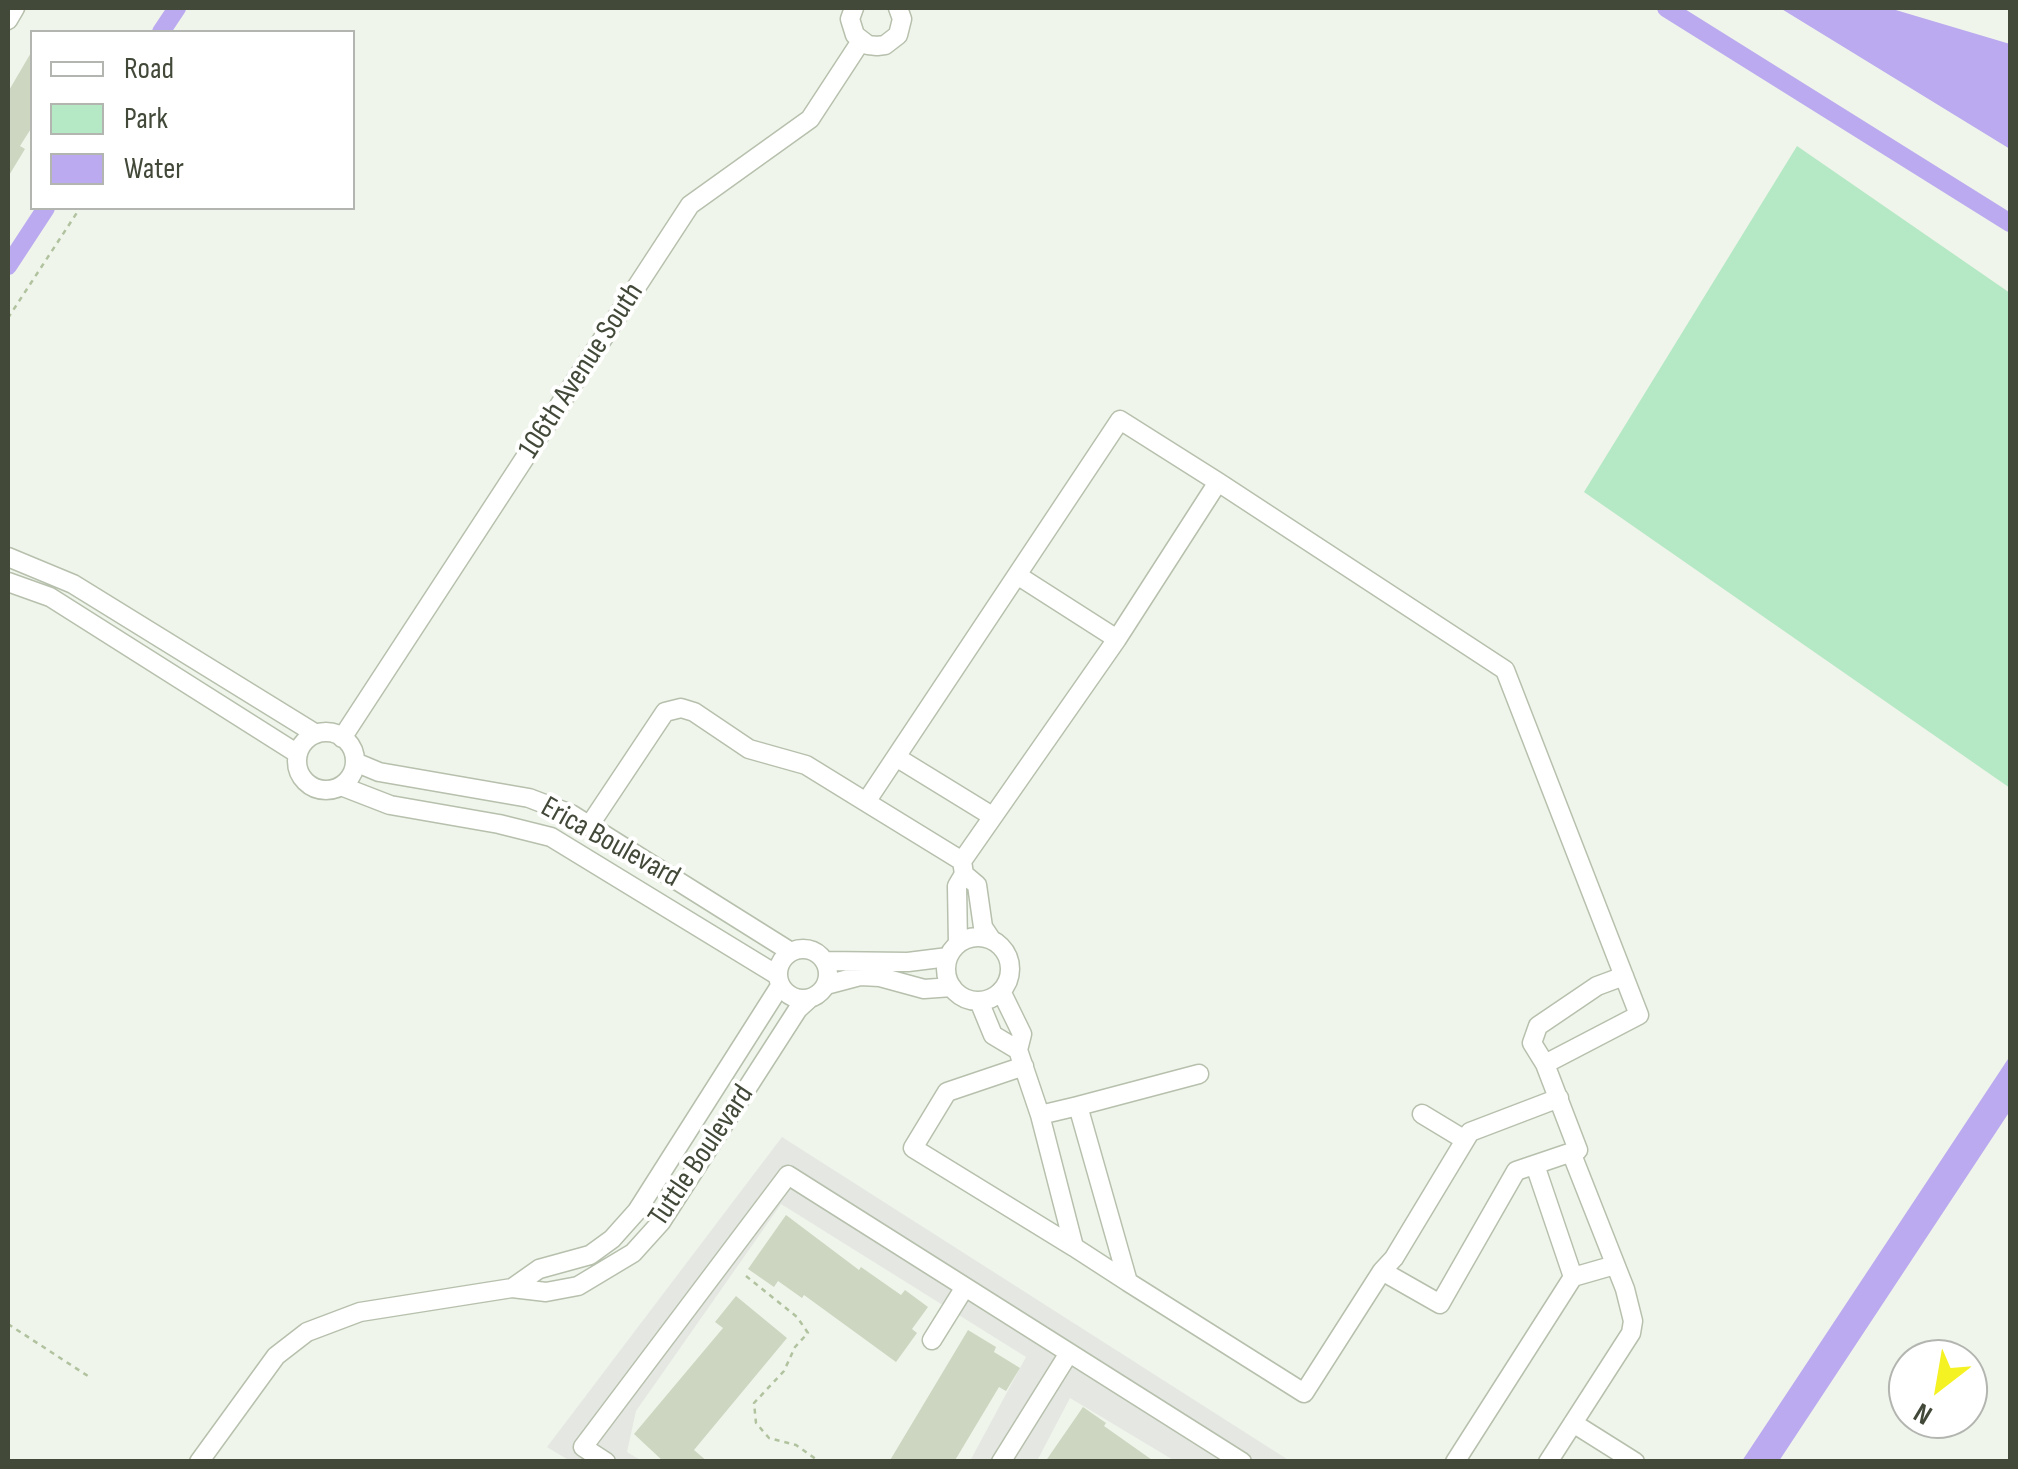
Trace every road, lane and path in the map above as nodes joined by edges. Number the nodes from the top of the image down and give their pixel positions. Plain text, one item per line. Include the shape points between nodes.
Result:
1 (16, 8) edge
2 (854, 8) edge
3 (898, 8) edge
4 (8, 20) edge
5 (861, 41) junction
6 (79, 210) edge
7 (8, 318) edge
8 (1218, 482) junction
9 (8, 557) edge
10 (1017, 575) junction
11 (8, 582) edge
12 (1117, 640) junction
13 (316, 734) junction
14 (342, 738) junction
15 (298, 754) junction
16 (896, 756) junction
17 (354, 762) junction
18 (341, 786) junction
19 (866, 802) junction
20 (992, 816) junction
21 (589, 826) junction
22 (963, 868) junction
23 (991, 939) junction
24 (953, 950) junction
25 (791, 952) junction
26 (824, 961) junction
27 (1624, 976) junction
28 (778, 981) junction
29 (826, 985) junction
30 (952, 987) junction
31 (1001, 991) junction
32 (809, 999) junction
33 (980, 1001) junction
34 (1021, 1058) junction
35 (1545, 1064) junction
36 (1199, 1074) dead end
37 (1559, 1098) junction
38 (1078, 1106) junction
39 (1422, 1114) dead end
40 (1040, 1115) junction
41 (1465, 1140) junction
42 (1571, 1152) junction
43 (1534, 1165) junction
44 (1074, 1247) junction
45 (1615, 1266) junction
46 (1382, 1270) junction
47 (746, 1276) dead end
48 (1573, 1277) junction
49 (1128, 1282) junction
50 (965, 1287) junction
51 (512, 1288) junction
52 (8, 1324) edge
53 (932, 1340) dead end
54 (1069, 1352) junction
55 (91, 1378) dead end
56 (1573, 1423) junction
57 (198, 1462) edge
58 (606, 1462) edge
59 (820, 1462) edge
60 (1001, 1462) edge
61 (1242, 1462) edge
62 (1455, 1462) edge
63 (1548, 1462) edge
64 (1635, 1462) edge

1 - 4 street
2 - 5 street via 851,28
3 - 5 street via 901,27 892,41
5 - 14 street, 106th Avenue South via 810,119 690,205
6 - 7 path
8 - 10 street via 1120,420
8 - 12 street
8 - 27 street via 1506,670
9 - 13 street via 72,584
10 - 12 street
10 - 16 street
11 - 15 street via 50,597
12 - 20 street
13 - 14 street
13 - 15 street
14 - 17 street
15 - 18 street via 305,781 322,790
16 - 19 street
16 - 20 street
17 - 18 street
17 - 21 street, Erica Boulevard via 529,798
18 - 28 street, Erica Boulevard via 390,805 551,837
19 - 21 street via 806,765 749,749 681,708 665,712
19 - 22 street
20 - 22 street
21 - 25 street, Erica Boulevard
22 - 23 street via 977,885
22 - 24 street
23 - 24 street via 970,937
23 - 31 street via 1010,964
24 - 26 street via 908,962
24 - 30 street via 946,968
25 - 26 street via 808,949
25 - 28 street via 780,962
26 - 29 street
27 - 35 street via 1538,1026 1532,1043
27 - 35 street via 1640,1016
28 - 32 street via 792,998
28 - 51 street, Tuttle Boulevard via 637,1211 590,1255 539,1269
29 - 30 street via 860,976 924,990
29 - 32 street
30 - 33 street
31 - 33 street
31 - 34 street via 1022,1034
32 - 51 street, Tuttle Boulevard via 661,1222 633,1253 578,1286 546,1292
33 - 34 street via 993,1035
34 - 40 street
34 - 44 street via 947,1092 913,1148
35 - 37 street
36 - 38 street
37 - 41 street via 1470,1132
37 - 42 street via 1578,1150
38 - 40 street
38 - 49 street
39 - 41 street
40 - 44 street
41 - 46 street
42 - 43 street
42 - 45 street
43 - 46 street via 1516,1171 1440,1304
43 - 48 street
44 - 49 street
45 - 48 street
45 - 56 street via 1631,1333
46 - 49 street via 1304,1393
47 - 59 path via 808,1332 754,1403 756,1423 769,1438 796,1445
48 - 62 street
50 - 53 street
50 - 54 street
50 - 58 street via 788,1175 583,1447
51 - 57 street, Tuttle Boulevard via 360,1312 307,1332 276,1356
52 - 55 path
54 - 60 street
54 - 61 street
56 - 63 street
56 - 64 street

